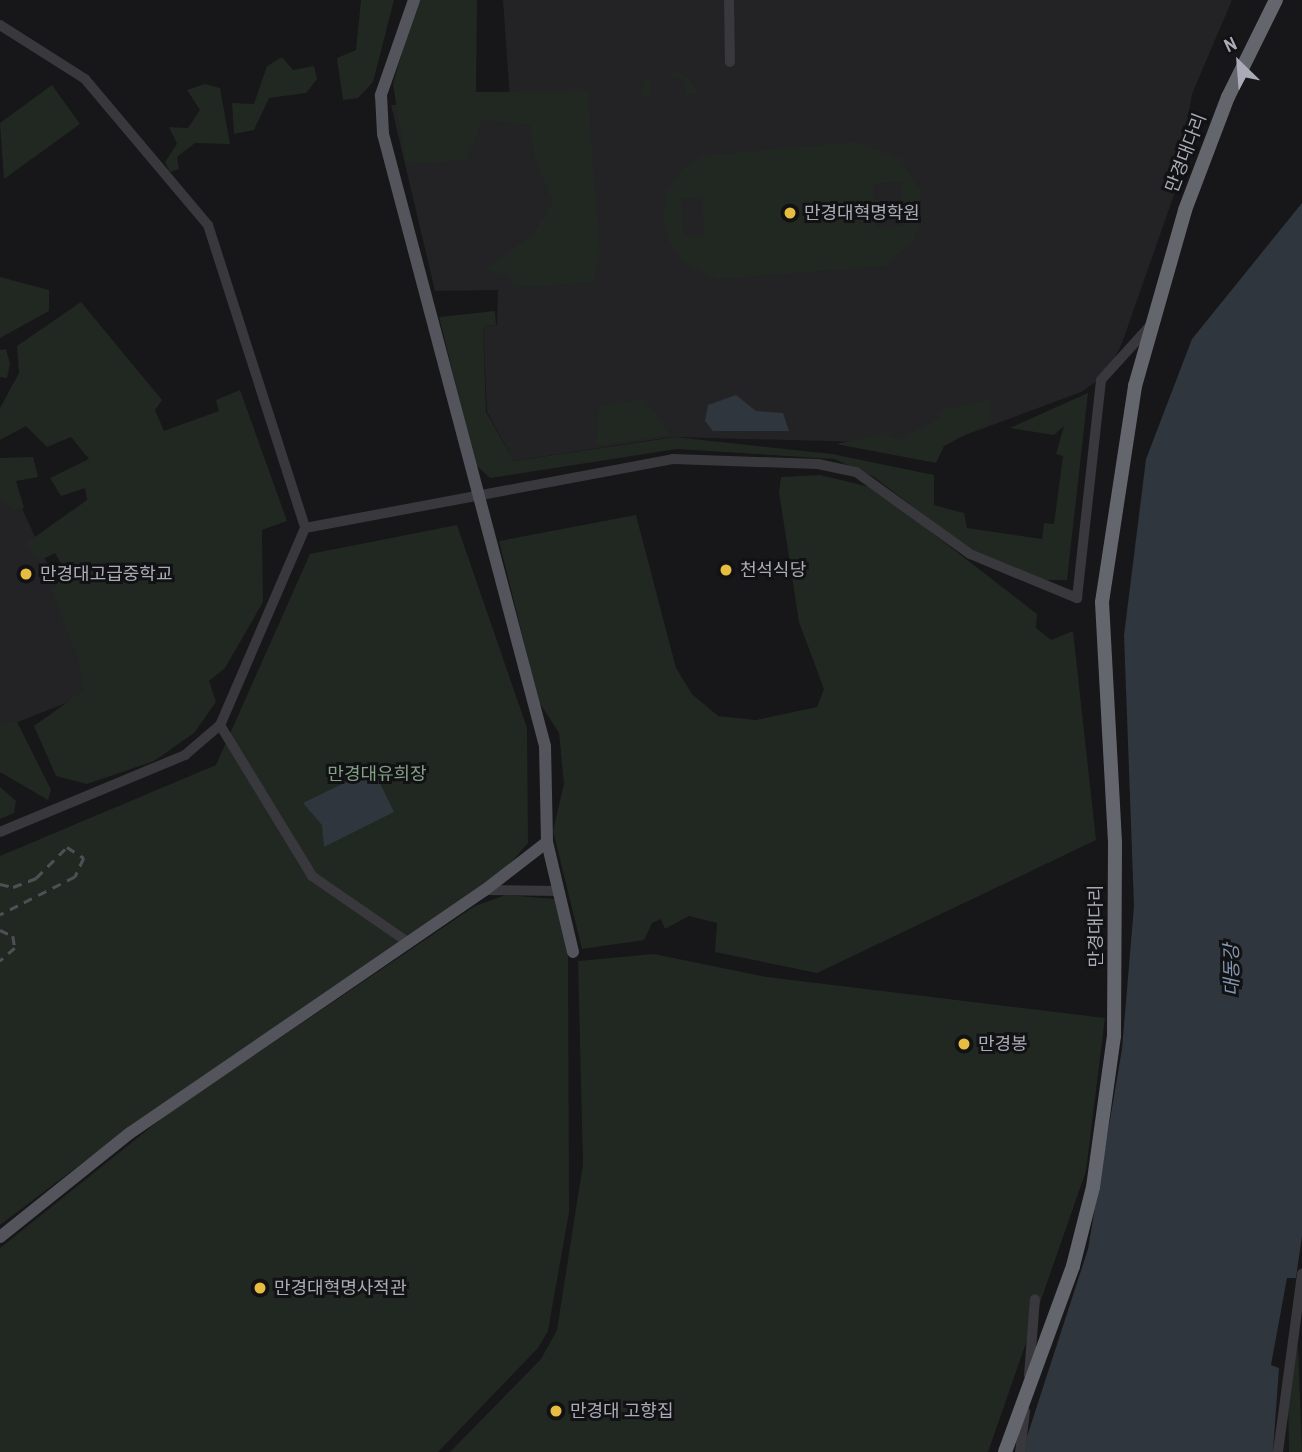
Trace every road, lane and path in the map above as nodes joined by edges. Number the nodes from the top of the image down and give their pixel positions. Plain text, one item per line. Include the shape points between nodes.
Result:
1 (414, 0) edge
2 (729, 0) edge
3 (1276, 0) edge
4 (0, 25) edge
5 (730, 62) dead end
6 (1149, 327) junction
7 (476, 494) junction
8 (305, 528) junction
9 (220, 725) junction
10 (0, 832) edge
11 (547, 842) junction
12 (485, 891) junction
13 (558, 891) junction
14 (410, 943) junction
15 (573, 953) dead end
16 (0, 1237) edge
17 (1302, 1274) edge
18 (1035, 1299) dead end
19 (1005, 1452) edge
20 (1020, 1452) edge
21 (1278, 1452) edge

1 - 7 main road via 381,95 383,134
2 - 5 street
3 - 6 highway, 만경대다리 via 1211,140
4 - 8 street via 85,79 195,208 211,235
6 - 7 street via 1101,380 1077,598 970,554 871,480 839,467 673,459
6 - 19 highway, 만경대다리, bridge via 1135,386 1102,601 1115,842 1114,1036 1093,1187 1076,1253
7 - 8 street
7 - 11 main road via 545,746
8 - 9 street
9 - 10 street via 185,755
9 - 14 street via 312,876
11 - 12 main road
11 - 13 main road
12 - 13 street
12 - 14 main road
13 - 15 main road
14 - 16 main road via 130,1133
17 - 21 street
18 - 20 street

